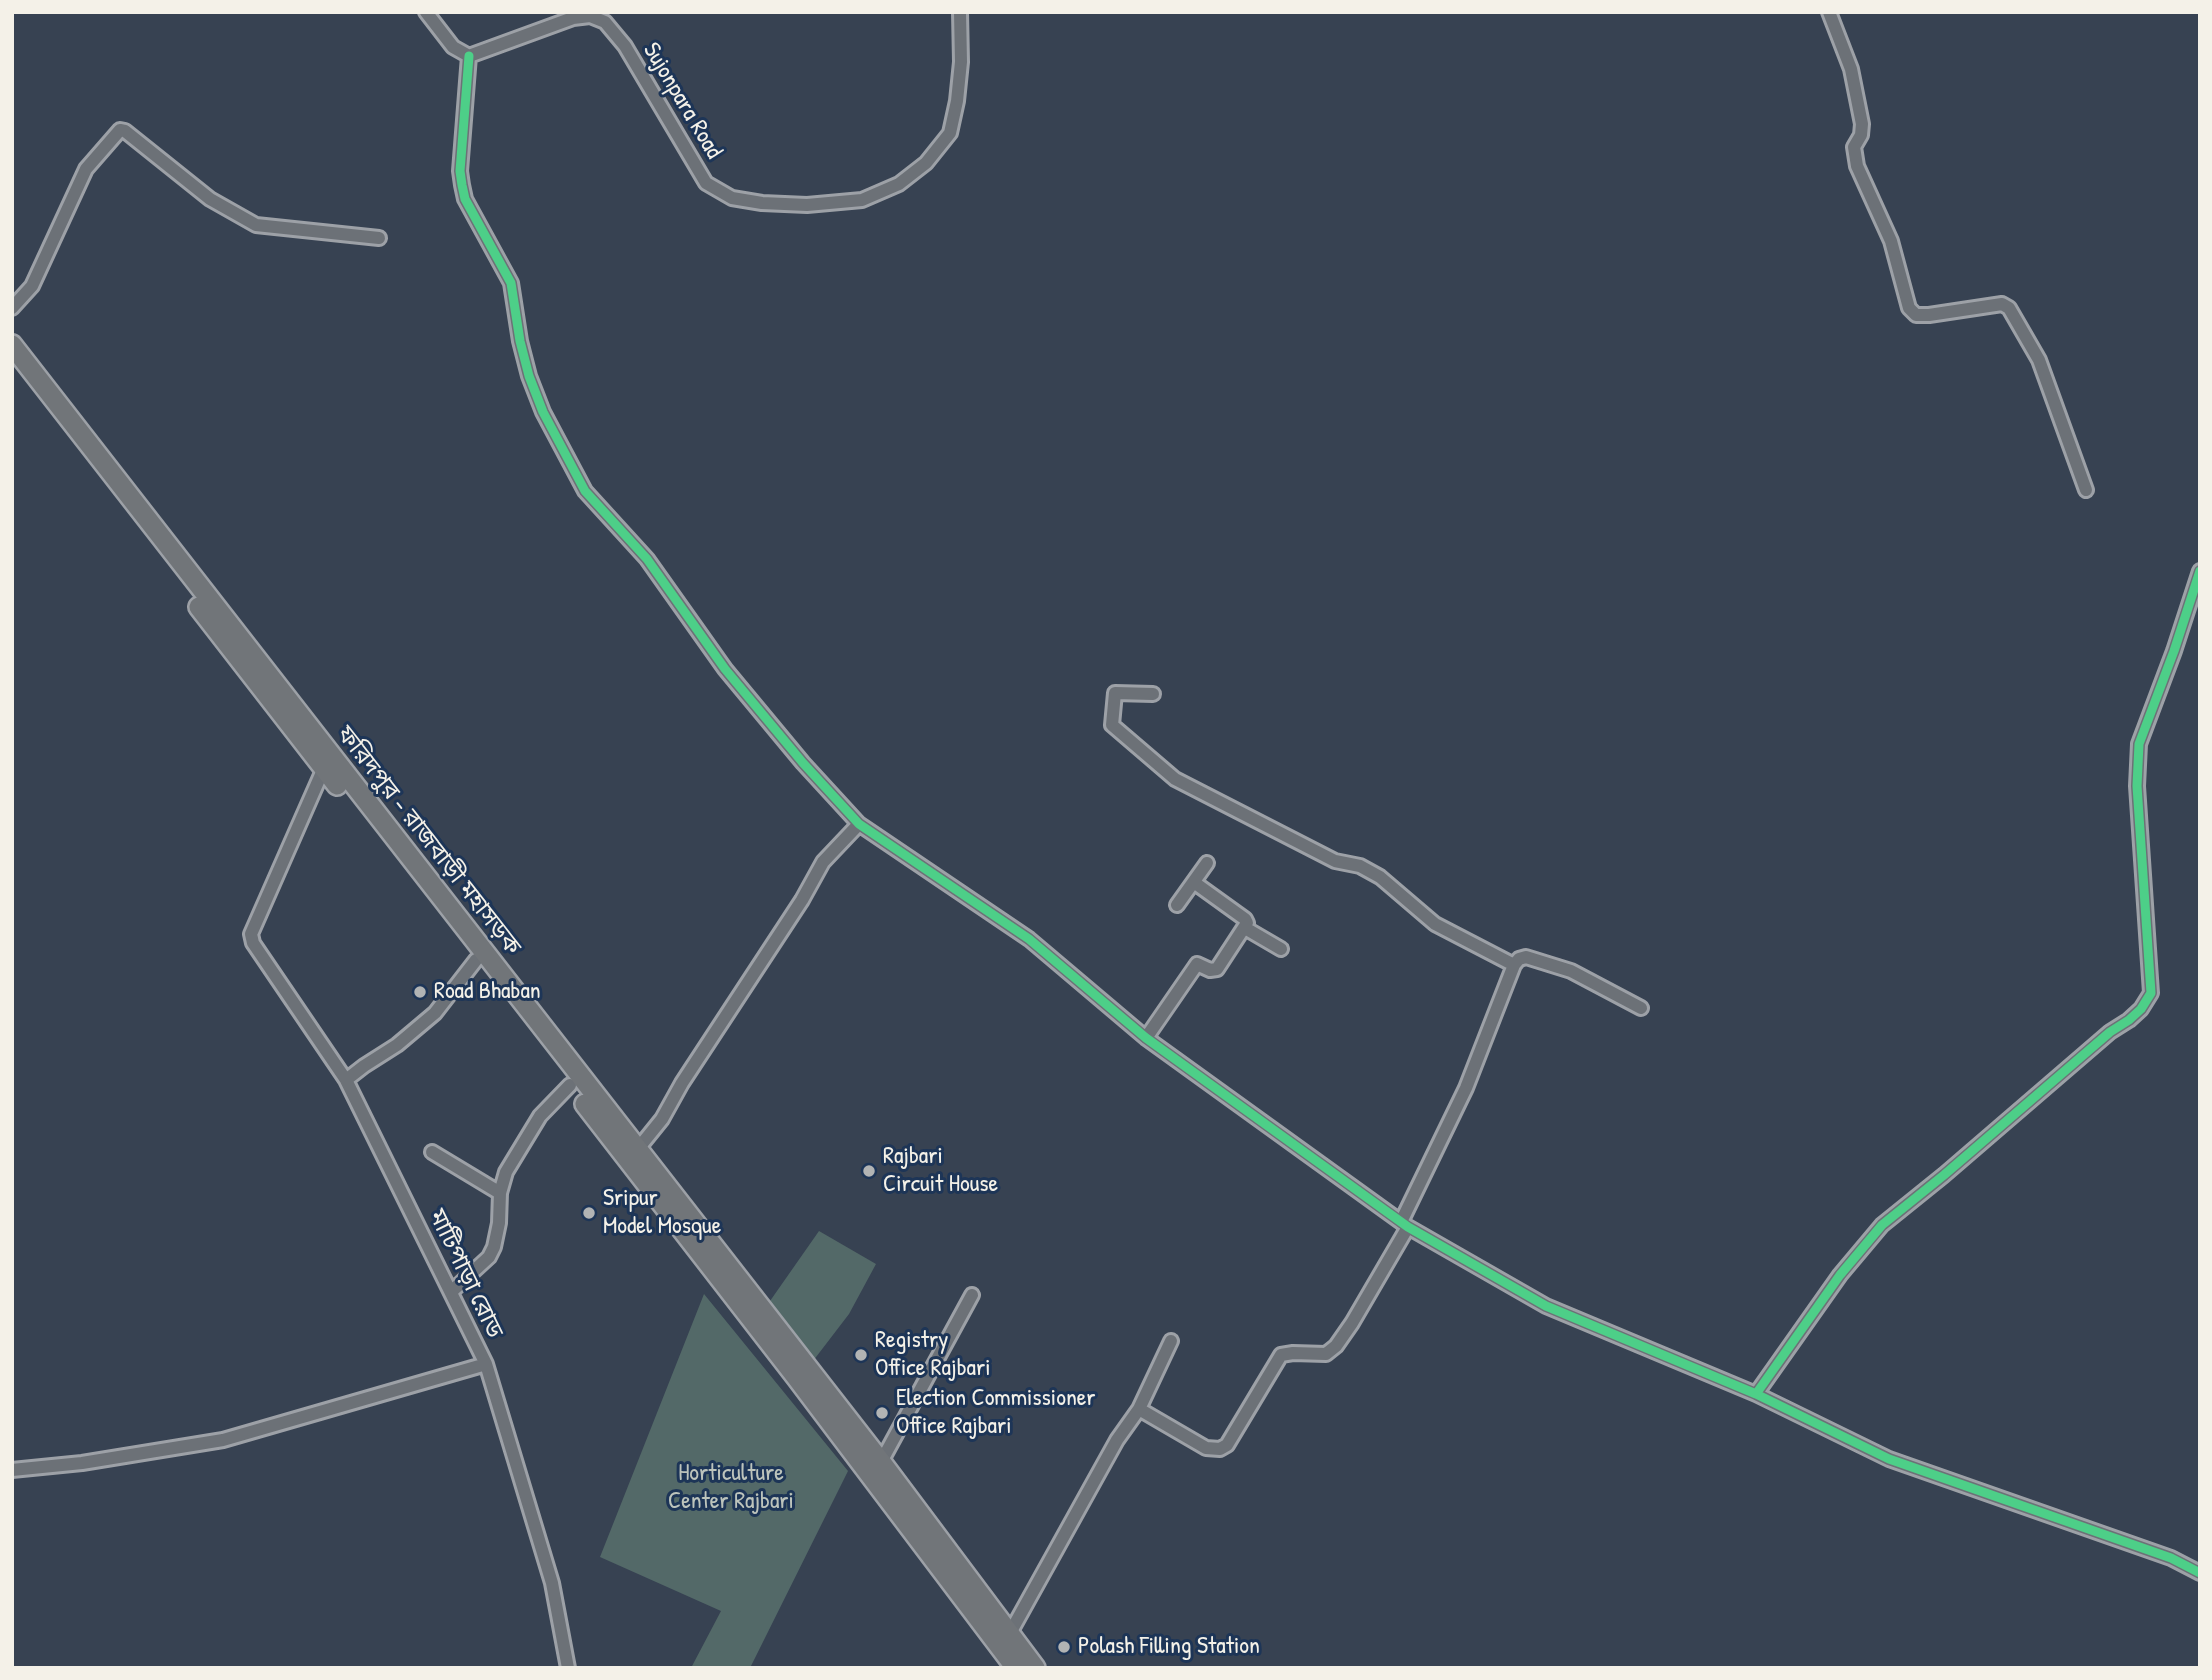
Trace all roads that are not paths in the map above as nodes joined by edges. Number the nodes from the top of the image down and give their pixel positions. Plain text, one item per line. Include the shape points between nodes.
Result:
1 (426, 12) edge
2 (960, 12) edge
3 (1829, 12) edge
4 (572, 15) edge
5 (469, 56) junction
6 (379, 238) dead end
7 (12, 308) edge
8 (12, 345) edge
9 (12, 364) edge
10 (2086, 490) dead end
11 (2200, 571) edge
12 (1153, 694) dead end
13 (324, 768) junction
14 (859, 824) junction
15 (1207, 863) dead end
16 (1195, 883) junction
17 (1177, 905) dead end
18 (1245, 928) junction
19 (1281, 948) dead end
20 (476, 960) junction
21 (1514, 965) junction
22 (1641, 1008) dead end
23 (1146, 1038) junction
24 (346, 1080) junction
25 (570, 1085) junction
26 (637, 1150) junction
27 (432, 1152) dead end
28 (500, 1193) junction
29 (1404, 1224) junction
30 (451, 1292) junction
31 (972, 1295) dead end
32 (1171, 1340) dead end
33 (486, 1364) junction
34 (1756, 1394) junction
35 (1139, 1409) junction
36 (881, 1462) junction
37 (12, 1470) edge
38 (2200, 1573) edge
39 (1004, 1637) junction
40 (568, 1668) edge
41 (1016, 1668) edge
42 (1035, 1668) edge

1 - 5 street via 453,47
2 - 4 street, Sujonpara Road via 961,62 950,133 926,163 899,184 862,200 807,205 732,198 706,183 625,46 604,22
3 - 10 street via 1851,69 1862,124 1854,147 1857,166 1891,241 1909,308 1916,315 1929,315 2002,304 2009,307 2039,360
4 - 5 street
5 - 14 street via 462,185 465,199 511,283 526,364 543,411 584,491 647,559 726,669
6 - 7 street via 256,225 210,199 120,130 86,169 32,286
8 - 26 main road, ফরিদপুর - রাজবাড়ী মহাসড়ক
9 - 13 main road, ফরিদপুর - রাজবাড়ী মহাসড়ক
11 - 34 street via 2139,744 2137,786 2151,993 2129,1020 1882,1225 1840,1275
12 - 21 street via 1115,693 1112,725 1175,779 1335,861 1360,866 1436,924
13 - 20 main road, ফরিদপুর - রাজবাড়ী মহাসড়ক
13 - 24 street, মাটিপাড়া রোড via 251,934
14 - 23 street via 1029,939
14 - 26 street via 823,862 662,1119
15 - 16 street
16 - 17 street
16 - 18 street via 1245,919
18 - 19 street
18 - 23 street via 1217,969 1197,964
20 - 24 street via 435,1013
20 - 25 main road, ফরিদপুর - রাজবাড়ী মহাসড়ক
21 - 22 street via 1526,957 1571,971
21 - 29 street via 1466,1088
23 - 29 street
24 - 30 street, মাটিপাড়া রোড
25 - 28 street via 528,1133
25 - 39 main road, ফরিদপুর - রাজবাড়ী মহাসড়ক
26 - 36 main road, ফরিদপুর - রাজবাড়ী মহাসড়ক
27 - 28 street
28 - 30 street via 494,1247
29 - 34 street via 1546,1306
29 - 35 street via 1336,1346 1326,1354 1281,1355 1227,1446 1206,1448
30 - 33 street, মাটিপাড়া রোড
31 - 36 street
32 - 35 street
33 - 37 street via 223,1440
33 - 40 street, মাটিপাড়া রোড via 552,1583
34 - 38 street via 1889,1459 2171,1558
35 - 39 street
36 - 39 main road, ফরিদপুর - রাজবাড়ী মহাসড়ক
39 - 41 main road, ফরিদপুর - রাজবাড়ী মহাসড়ক
39 - 42 main road, ফরিদপুর - রাজবাড়ী মহাসড়ক

